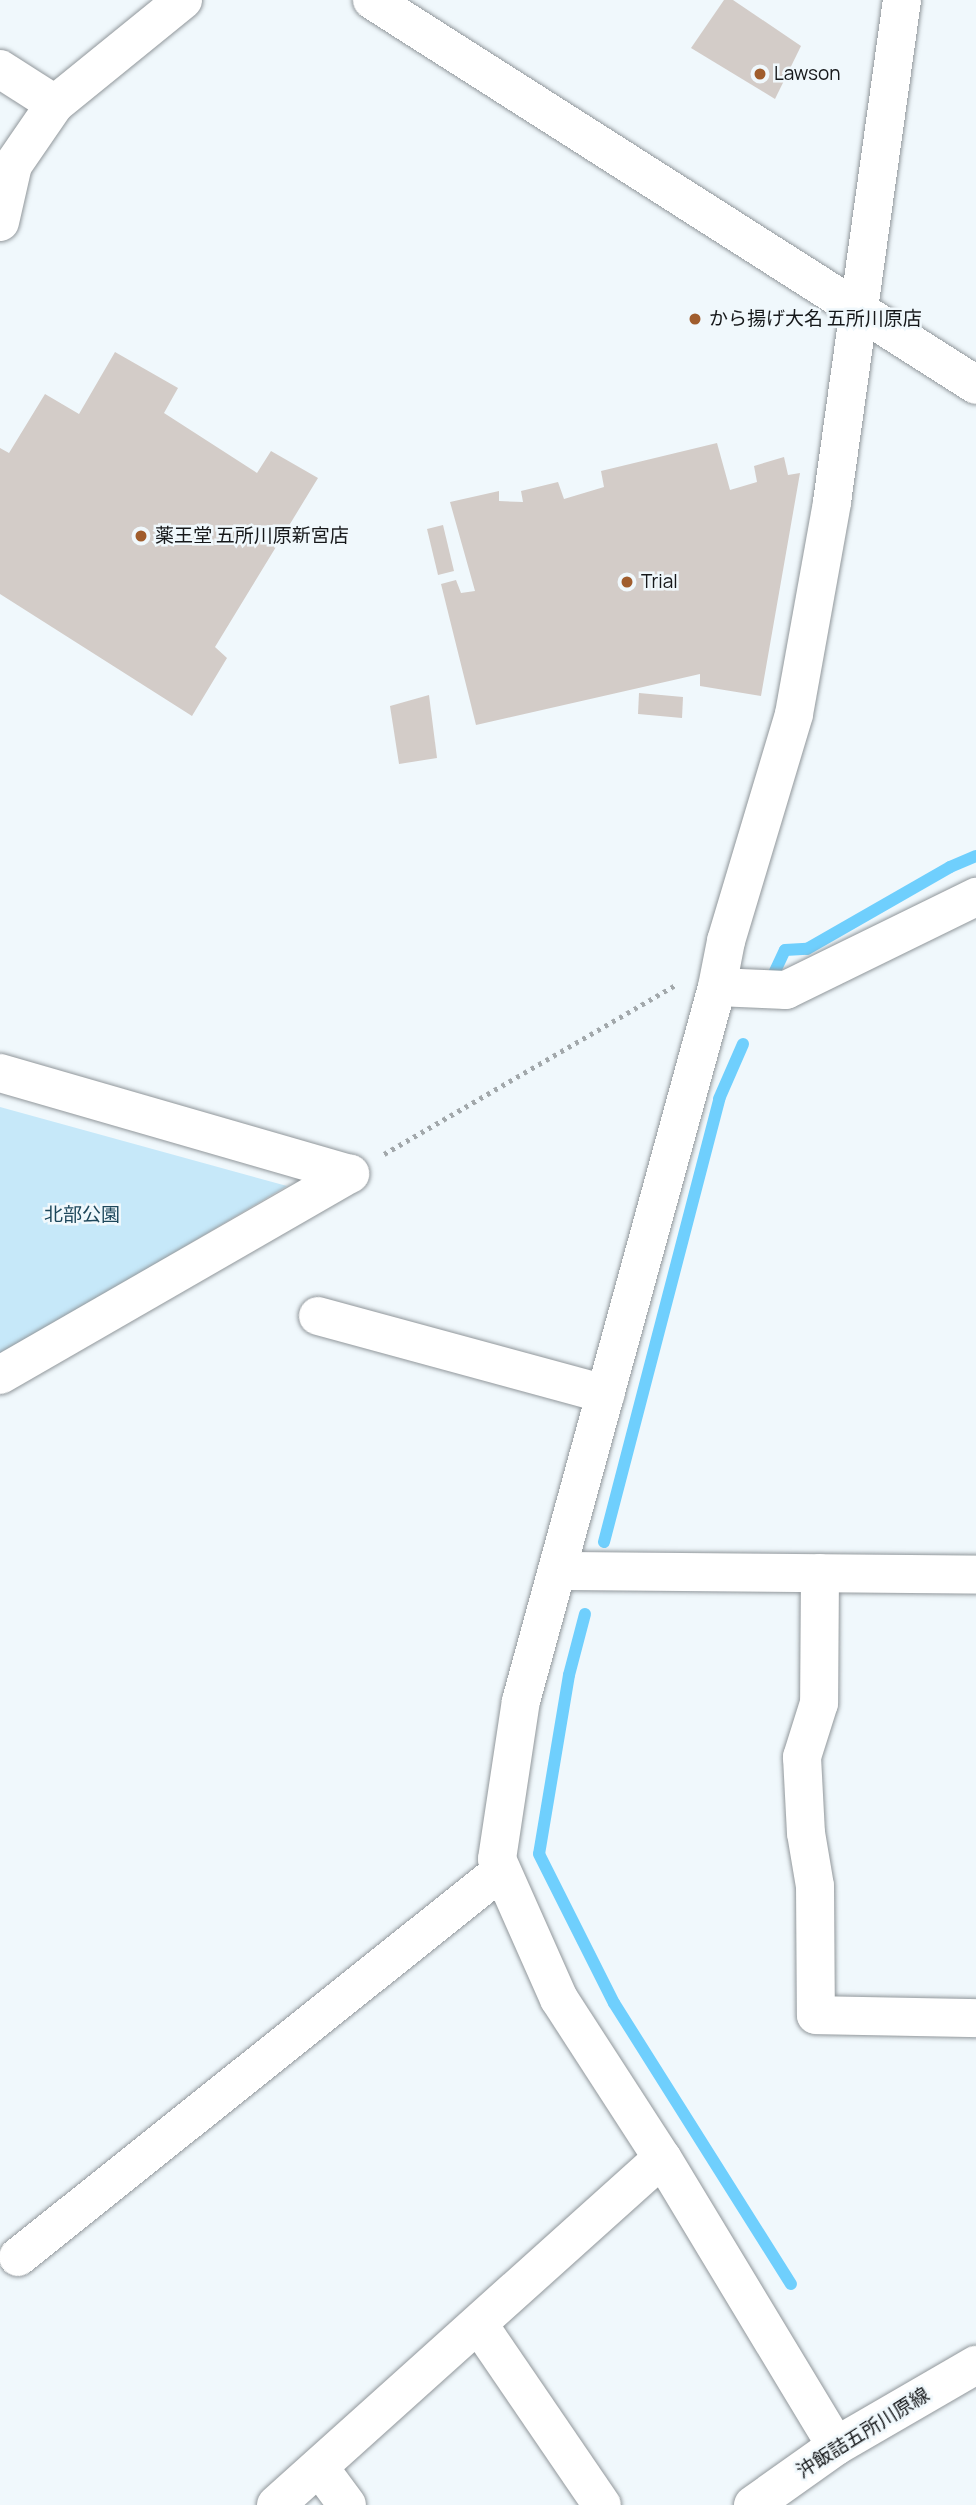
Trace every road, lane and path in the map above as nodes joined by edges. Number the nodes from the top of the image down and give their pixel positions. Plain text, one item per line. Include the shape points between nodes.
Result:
1 (183, 0) edge
2 (372, 0) edge
3 (902, 0) edge
4 (0, 69) edge
5 (55, 104) junction
6 (0, 222) edge
7 (859, 310) junction
8 (976, 385) edge
9 (976, 897) edge
10 (717, 987) junction
11 (0, 1073) edge
12 (350, 1174) junction
13 (318, 1316) dead end
14 (0, 1375) edge
15 (606, 1394) junction
16 (559, 1571) junction
17 (820, 1573) junction
18 (976, 1575) edge
19 (500, 1872) junction
20 (976, 2018) edge
21 (662, 2158) junction
22 (18, 2257) dead end
23 (479, 2325) junction
24 (976, 2365) edge
25 (836, 2446) junction
26 (319, 2467) junction
27 (276, 2505) edge
28 (347, 2505) edge
29 (602, 2505) edge
30 (753, 2505) edge

1 - 5 street
2 - 7 street
3 - 7 street
4 - 5 street
5 - 6 street via 13,165
7 - 8 street
7 - 10 street via 832,502 794,714 726,941
9 - 10 street via 786,990
10 - 12 path via 685,980
10 - 15 street
11 - 12 street
12 - 14 street
13 - 15 street
15 - 16 street
16 - 17 street
16 - 19 street via 521,1701 497,1858
17 - 18 street
17 - 20 street via 819,1703 802,1757 806,1833 816,1886 816,2015
19 - 21 street via 559,1999
19 - 22 street
21 - 23 street
21 - 25 street
23 - 26 street
23 - 29 street
24 - 25 street, 沖飯詰五所川原線
25 - 30 street, 沖飯詰五所川原線
26 - 27 street
26 - 28 street

